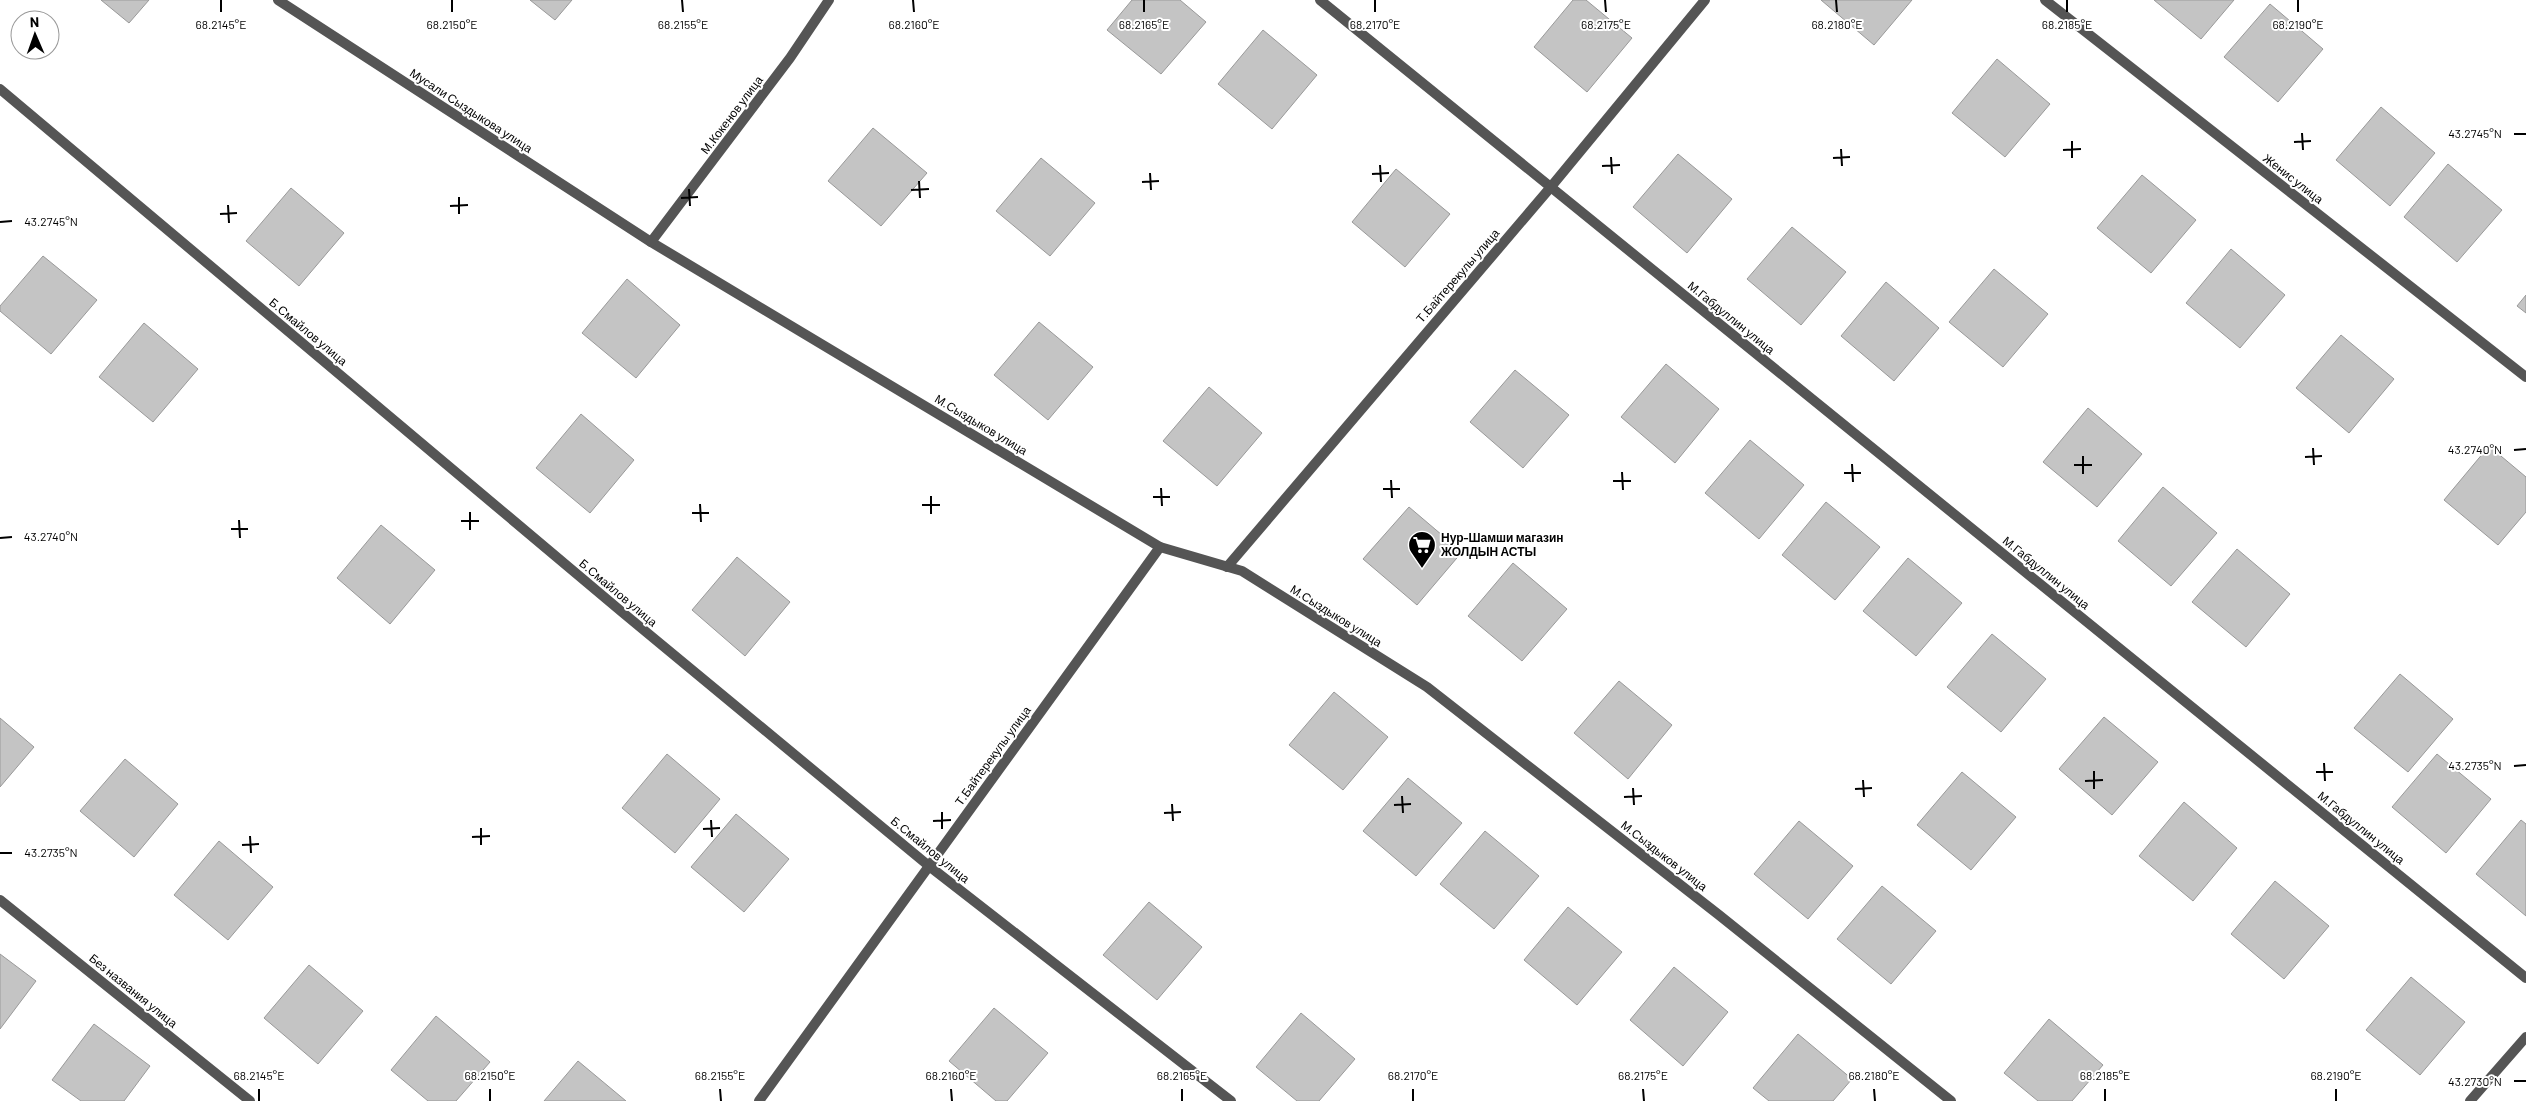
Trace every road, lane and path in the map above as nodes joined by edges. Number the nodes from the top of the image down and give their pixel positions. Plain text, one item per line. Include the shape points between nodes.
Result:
1 (278, 0) edge
2 (829, 0) edge
3 (1320, 0) edge
4 (1705, 0) edge
5 (2045, 0) edge
6 (0, 89) edge
7 (1550, 188) junction
8 (651, 242) junction
9 (2526, 378) edge
10 (1160, 547) junction
11 (1227, 567) junction
12 (929, 866) junction
13 (0, 900) edge
14 (2526, 978) edge
15 (2526, 1037) edge
16 (250, 1101) edge
17 (759, 1101) edge
18 (1231, 1101) edge
19 (1951, 1101) edge
20 (2470, 1101) edge

1 - 8 street, Мусали Сыздыкова улица
2 - 8 street, М.Кокенов улица via 790,58
3 - 7 street, М.Габдуллин улица
4 - 7 street, Т.Байтерекулы улица
5 - 9 street, Женис улица
6 - 12 street, Б.Смайлов улица
7 - 11 street, Т.Байтерекулы улица
7 - 14 street, М.Габдуллин улица
8 - 10 street, М.Сыздыков улица
10 - 11 street, М.Сыздыков улица
10 - 12 street, Т.Байтерекулы улица
11 - 19 street, М.Сыздыков улица via 1242,571 1427,687
12 - 17 street, Т.Байтерекулы улица
12 - 18 street, Б.Смайлов улица
13 - 16 street, Без названия улица
15 - 20 street

